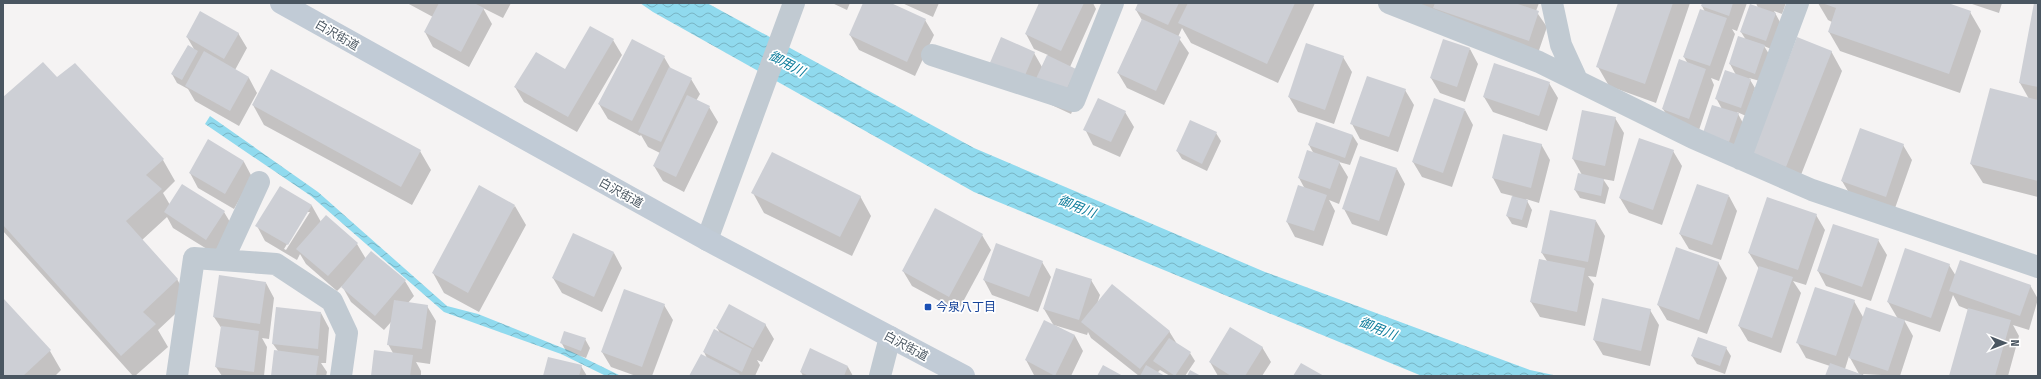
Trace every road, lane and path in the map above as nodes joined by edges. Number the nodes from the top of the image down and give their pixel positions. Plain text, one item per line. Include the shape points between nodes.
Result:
1 (281, 3) edge
2 (794, 3) edge
3 (1113, 3) edge
4 (1389, 3) edge
5 (1552, 3) edge
6 (1798, 3) edge
7 (932, 55) dead end
8 (1577, 80) junction
9 (1740, 159) junction
10 (259, 182) dead end
11 (707, 240) junction
12 (223, 260) junction
13 (2038, 267) edge
14 (890, 337) junction
15 (177, 376) edge
16 (341, 376) edge
17 (880, 376) edge
18 (964, 376) edge

1 - 11 main road, 白沢街道
2 - 11 street
3 - 7 street via 1074,101
4 - 8 street via 1539,62
5 - 8 street via 1560,45
6 - 9 street
8 - 9 street
9 - 13 street via 1812,190
10 - 12 street
11 - 14 main road, 白沢街道
12 - 15 street via 194,258
12 - 16 street via 276,264 332,301 347,333
14 - 17 street
14 - 18 main road, 白沢街道

